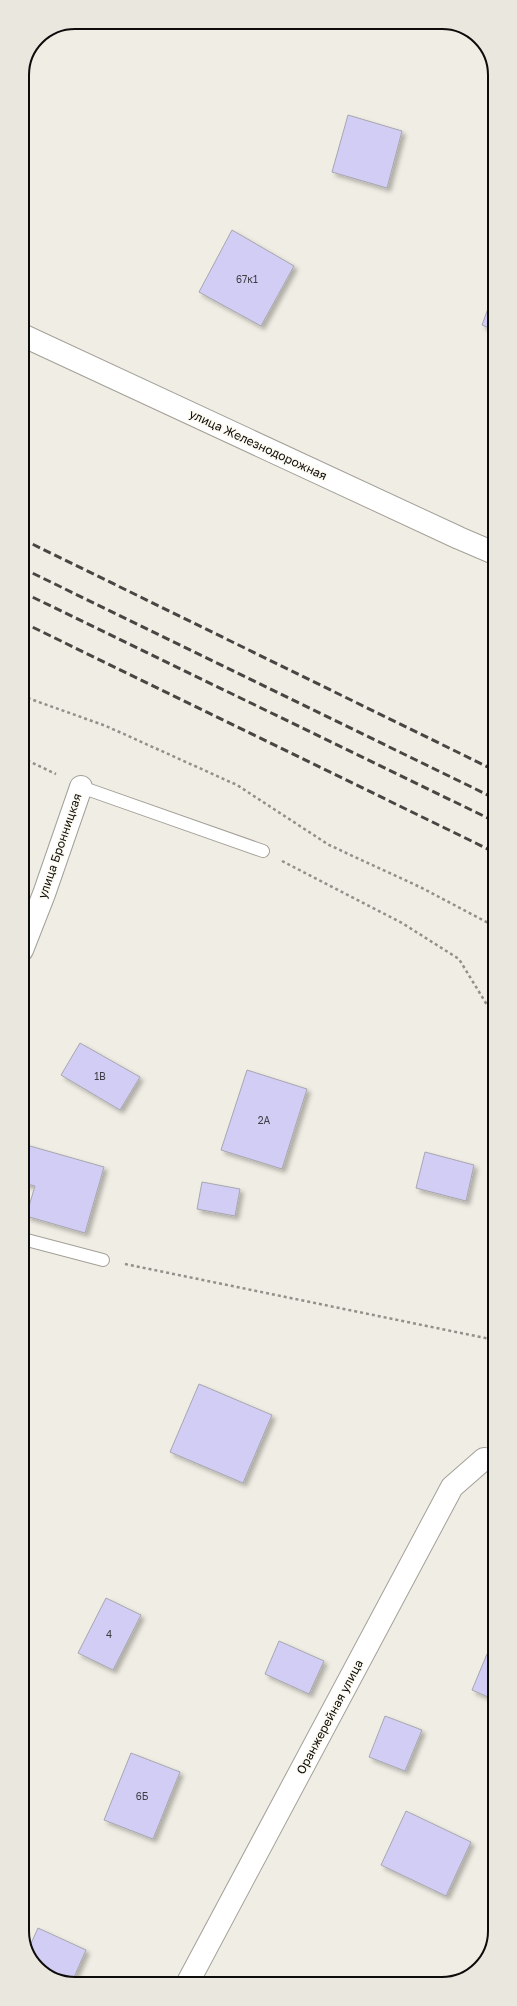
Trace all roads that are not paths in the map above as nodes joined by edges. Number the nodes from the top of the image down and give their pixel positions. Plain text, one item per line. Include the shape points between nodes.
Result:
1 (29, 338) edge
2 (488, 550) edge
3 (81, 786) joint
4 (263, 851) road end
5 (29, 932) edge
6 (29, 1241) edge
7 (103, 1260) road end
8 (488, 1460) edge
9 (191, 1977) edge

1 - 2 street, улица Железнодорожная
3 - 4 lane
3 - 5 street, улица Бронницкая
6 - 7 lane
8 - 9 street, Оранжерейная улица via 452,1487

